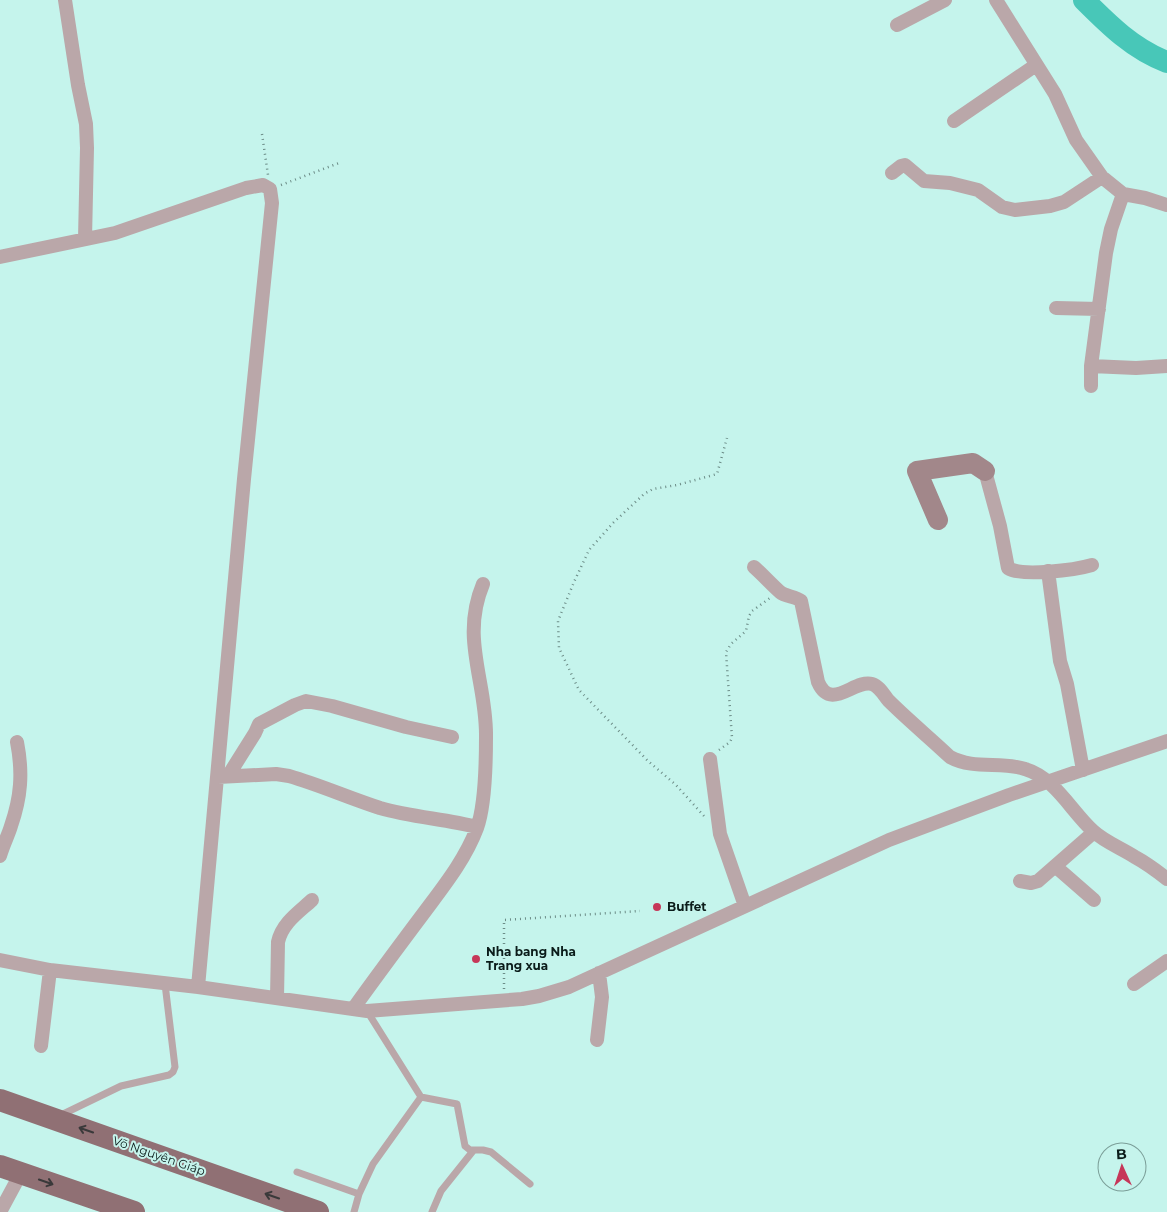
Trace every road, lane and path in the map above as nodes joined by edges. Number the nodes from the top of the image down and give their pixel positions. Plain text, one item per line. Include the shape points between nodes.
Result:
1 (65, 0) edge
2 (945, 0) edge
3 (996, 0) edge
4 (897, 25) dead end
5 (1036, 65) junction
6 (954, 121) dead end
7 (262, 134) dead end
8 (339, 162) dead end
9 (892, 174) dead end
10 (1102, 177) junction
11 (270, 189) junction
12 (1123, 194) junction
13 (1167, 205) edge
14 (85, 239) junction
15 (0, 257) edge
16 (1056, 308) dead end
17 (1099, 309) junction
18 (1091, 366) junction
19 (1167, 366) edge
20 (1091, 386) dead end
21 (727, 438) dead end
22 (985, 471) joint
23 (938, 520) dead end
24 (1092, 565) dead end
25 (754, 567) dead end
26 (1048, 571) junction
27 (483, 584) dead end
28 (782, 594) junction
29 (452, 737) dead end
30 (1167, 741) edge
31 (17, 742) dead end
32 (710, 759) joint
33 (1083, 770) junction
34 (223, 777) junction
35 (1048, 782) junction
36 (477, 827) junction
37 (1094, 832) junction
38 (720, 834) junction
39 (0, 856) edge
40 (1055, 866) junction
41 (1167, 879) edge
42 (1020, 881) dead end
43 (312, 900) dead end
44 (1094, 900) dead end
45 (745, 906) junction
46 (640, 911) dead end
47 (0, 960) edge
48 (1167, 962) edge
49 (50, 970) junction
50 (599, 973) junction
51 (165, 984) junction
52 (1134, 984) dead end
53 (198, 987) junction
54 (277, 998) junction
55 (504, 1001) junction
56 (360, 1010) junction
57 (596, 1040) dead end
58 (42, 1046) dead end
59 (422, 1097) junction
60 (0, 1100) edge
61 (53, 1118) junction
62 (473, 1151) junction
63 (10, 1169) edge
64 (297, 1172) dead end
65 (530, 1184) dead end
66 (360, 1194) junction
67 (0, 1212) edge
68 (134, 1212) edge
69 (318, 1212) edge
70 (354, 1212) edge
71 (432, 1212) edge

1 - 14 street via 86,124
2 - 4 street
3 - 5 street
5 - 6 street
5 - 10 street via 1055,94 1076,140
7 - 11 path
8 - 11 path
9 - 10 street via 905,165 924,180 978,190 1002,207 1015,210 1064,202
10 - 12 street
11 - 14 street via 263,186 246,188 116,233
11 - 34 street via 271,213 243,489
12 - 13 street
12 - 17 street via 1108,245
14 - 15 street
16 - 17 street
17 - 18 street
18 - 19 street
18 - 20 street
21 - 38 path via 718,474 653,489 613,523 589,550 558,621 559,648 579,690 676,785
22 - 23 main road via 974,464 917,471
22 - 26 street via 1008,568 1020,572
24 - 26 street
25 - 28 street
26 - 33 street via 1060,661
27 - 36 street via 472,627 483,692 486,736 483,794
28 - 32 path via 759,604 752,611 746,631 726,652 732,738
28 - 35 street via 802,601 818,682 825,692 840,694 872,684 950,758 978,765 1025,768
29 - 34 street via 306,701 259,724
30 - 33 street
31 - 39 street via 21,786
32 - 38 street
33 - 35 street
34 - 36 street via 289,776 380,808
34 - 53 street
35 - 37 street
35 - 45 street via 889,840
36 - 56 street via 458,867
37 - 40 street
37 - 41 street
38 - 45 street
40 - 42 street via 1035,882
40 - 44 street
43 - 54 street via 280,932
45 - 50 street
46 - 55 path via 504,920
47 - 49 street
48 - 52 street
49 - 51 street
49 - 58 street
50 - 55 street via 554,992
50 - 57 street via 602,997
51 - 53 street
51 - 61 lane via 173,1072 122,1086
53 - 54 street
54 - 56 street
55 - 56 street
56 - 59 lane
59 - 62 lane via 457,1104 464,1146
59 - 66 lane via 373,1164
60 - 61 main road, Võ Nguyên Giáp
69 -> 61 main road, Võ Nguyên Giáp
62 - 65 lane via 491,1152
62 - 71 lane via 441,1191
63 - 67 street
63 -> 68 main road
64 - 66 lane
66 - 70 lane

